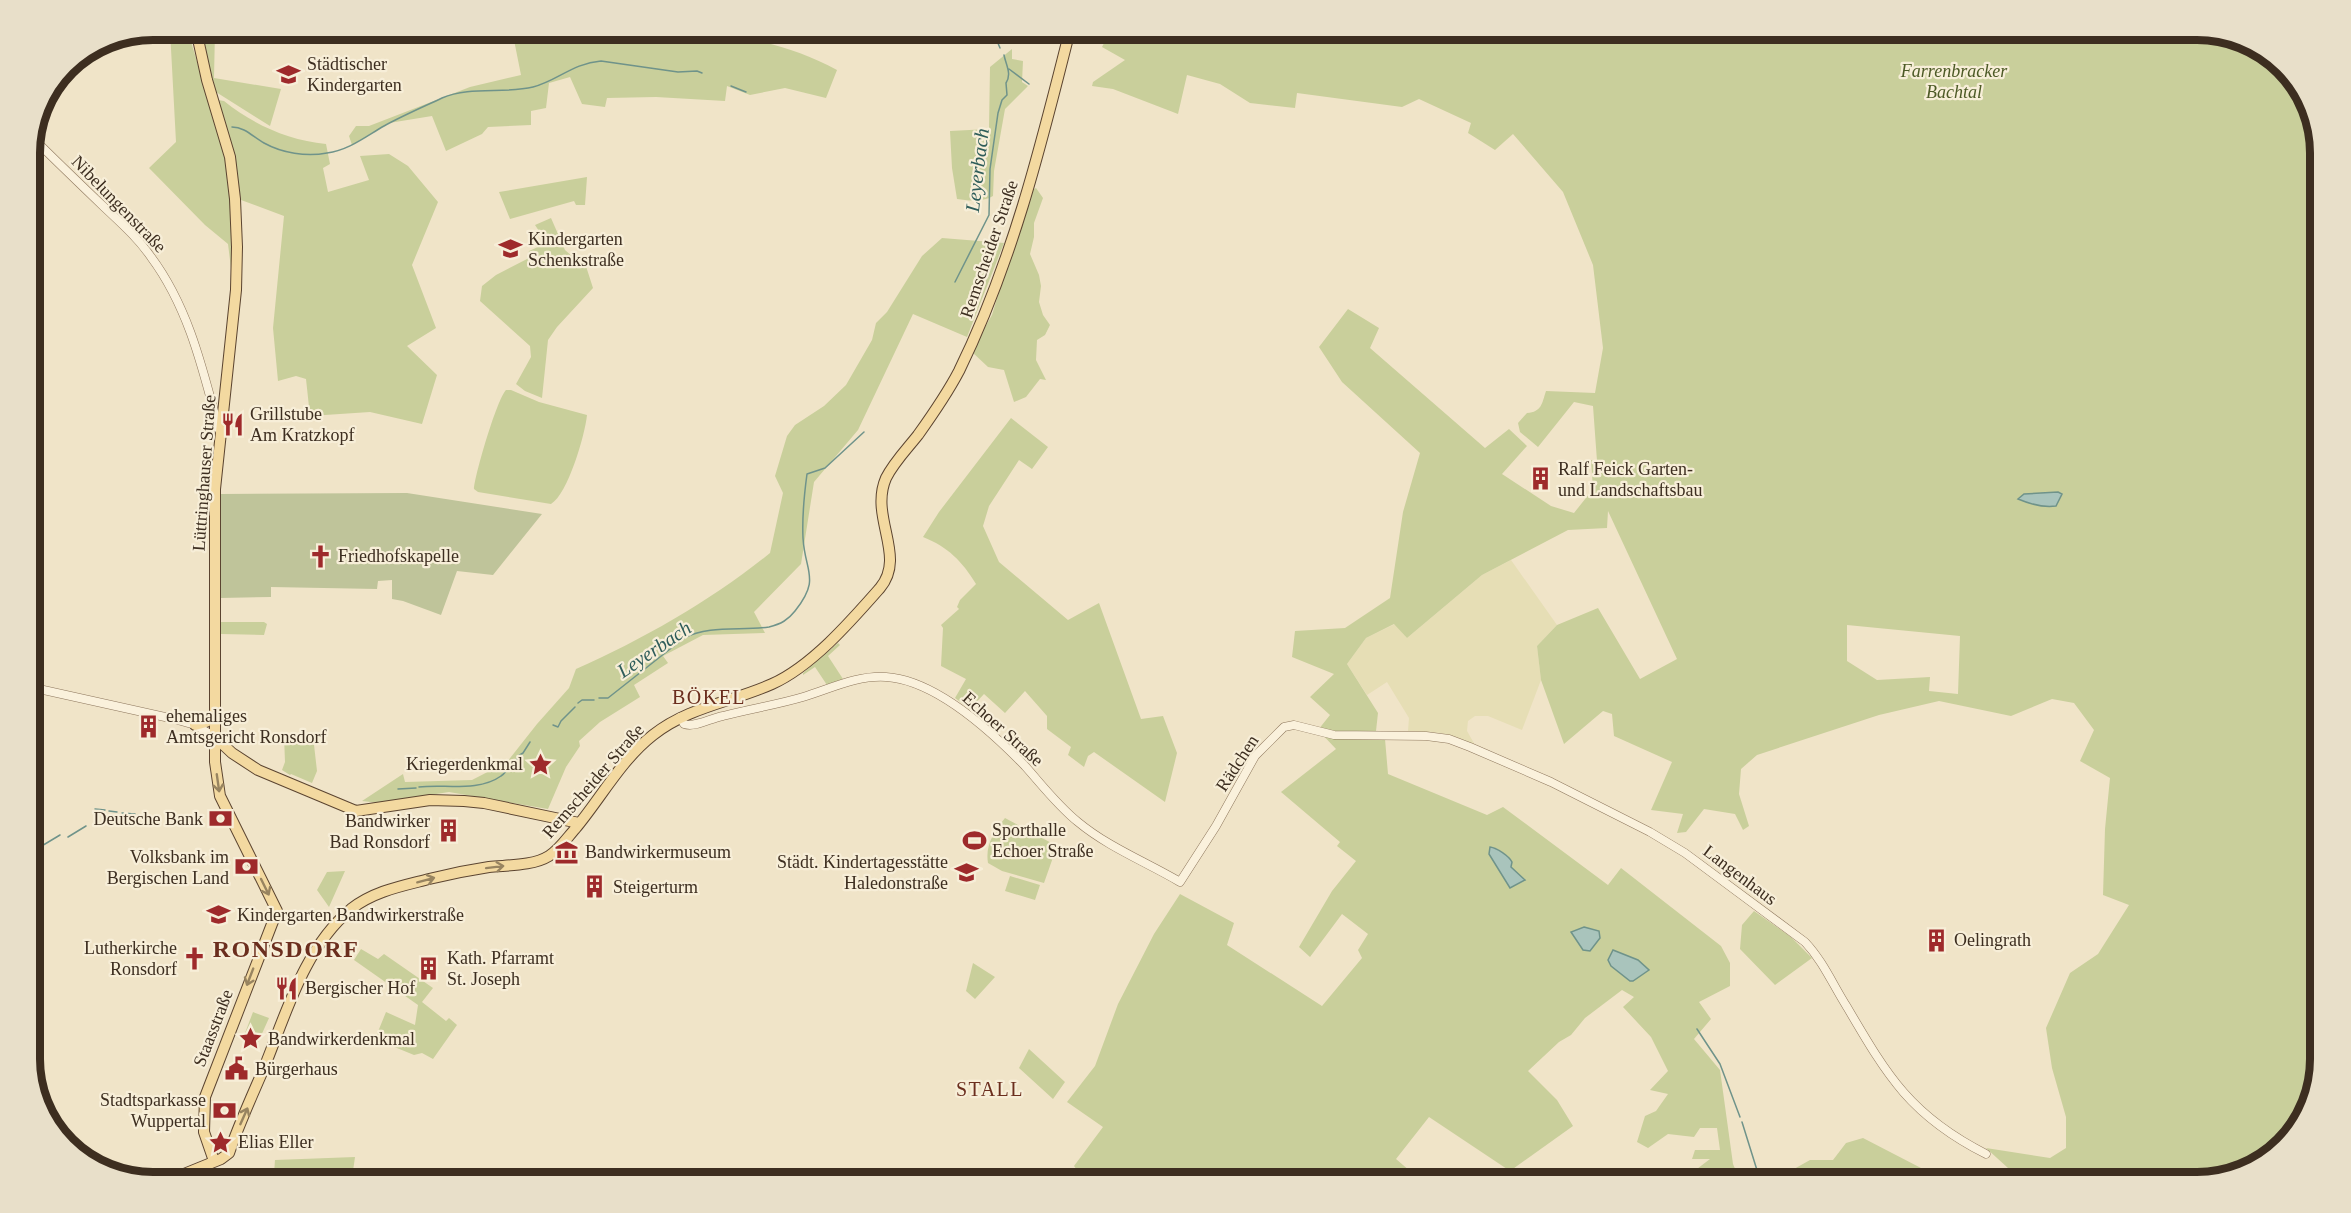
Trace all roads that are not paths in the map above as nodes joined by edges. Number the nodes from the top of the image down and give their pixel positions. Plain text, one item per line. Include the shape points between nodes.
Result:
1 (198, 40) edge
2 (1067, 40) edge
3 (41, 146) edge
4 (220, 434) junction
5 (41, 690) edge
6 (214, 717) junction
7 (680, 717) junction
8 (195, 725) junction
9 (1392, 734) joint
10 (215, 737) junction
11 (579, 823) junction
12 (1180, 882) joint
13 (277, 911) joint
14 (1986, 1154) dead end
15 (214, 1161) junction
16 (188, 1172) edge

1 - 4 main road, Lüttringhauser Straße via 230,157 235,200 236,290
2 - 7 main road, Remscheider Straße via 1035,165 989,306 941,404 885,482 882,515 891,559 887,577 828,643 788,675
3 - 4 street, Nibelungenstraße via 128,230 158,267 197,349
4 - 6 main road, Lüttringhauser Straße via 214,519
5 - 8 street
6 - 8 main road
6 - 10 main road, Lüttringhauser Straße
7 - 11 main road, Remscheider Straße via 634,753
7 - 12 street, Echoer Straße via 684,724 692,726 864,678 903,679 962,709 1080,824
8 - 10 street
9 - 12 street, Rädchen via 1334,735 1294,725 1278,730 1255,756
9 - 14 street, Langenhaus via 1449,739 1470,747 1566,789 1685,853 1805,942 1819,957 1868,1043 1908,1100 1942,1129
10 - 11 main road via 258,770 356,811 430,800 464,801
10 -> 13 main road, Lüttringhauser Straße via 219,792
15 -> 11 main road, Remscheider Straße via 229,1153 318,945 350,910 375,894 449,874 544,859
13 -> 15 main road, Staasstraße via 205,1097 204,1132
15 - 16 main road

